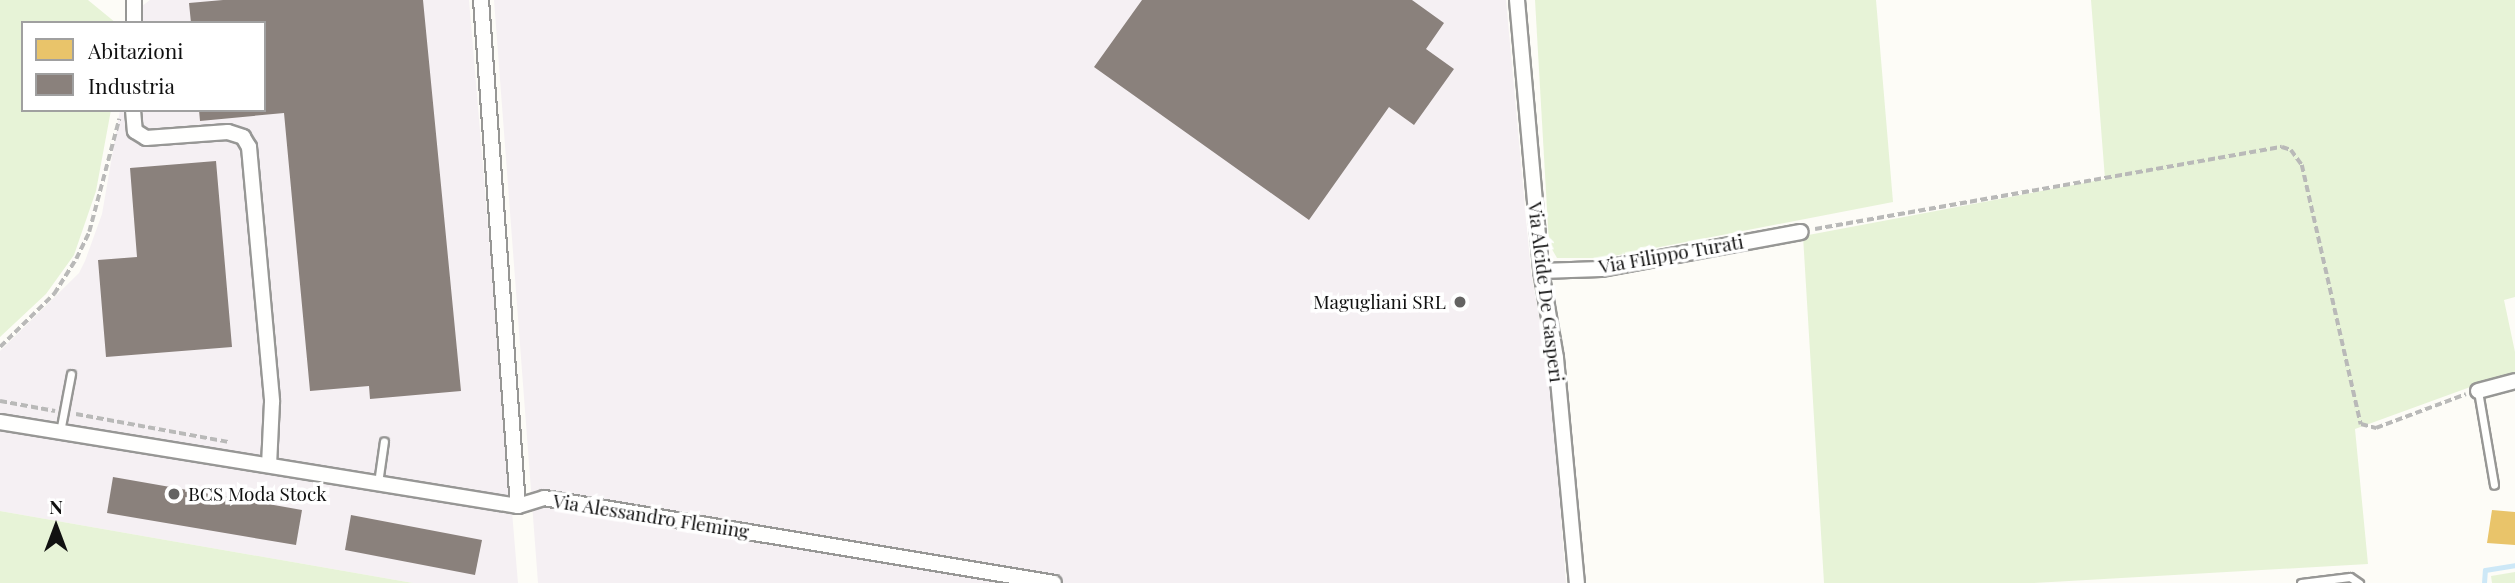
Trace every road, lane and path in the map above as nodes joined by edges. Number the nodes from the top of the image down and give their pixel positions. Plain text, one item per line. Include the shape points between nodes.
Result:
1 (134, 0) edge
2 (481, 0) edge
3 (1517, 0) edge
4 (134, 21) edge
5 (131, 112) edge
6 (133, 112) edge
7 (1801, 232) joint
8 (1541, 271) junction
9 (0, 347) edge
10 (71, 374) dead end
11 (2515, 381) edge
12 (2478, 391) junction
13 (0, 422) edge
14 (60, 432) junction
15 (384, 442) dead end
16 (269, 465) junction
17 (377, 483) junction
18 (2494, 485) dead end
19 (518, 506) junction
20 (1054, 583) edge
21 (1577, 583) edge
22 (2301, 583) edge
23 (2359, 583) edge

1 - 4 street
2 - 19 street
3 - 8 street, Via Alcide De Gasperi
5 - 9 path via 115,121 89,232 76,259 54,295
6 - 16 street via 135,131 146,138 228,132 243,137 249,147 272,402
7 - 8 street, Via Filippo Turati via 1601,269
7 - 12 path via 2282,147 2291,150 2302,165 2361,424 2376,428 2443,399
8 - 21 street, Via Alcide De Gasperi via 1556,358
10 - 14 lane
11 - 12 street
12 - 18 lane
13 - 14 street, Via Alessandro Fleming
14 - 16 street, Via Alessandro Fleming
15 - 17 lane
16 - 17 street, Via Alessandro Fleming
17 - 19 street, Via Alessandro Fleming
19 - 20 street, Via Alessandro Fleming via 544,498
22 - 23 lane via 2350,577

